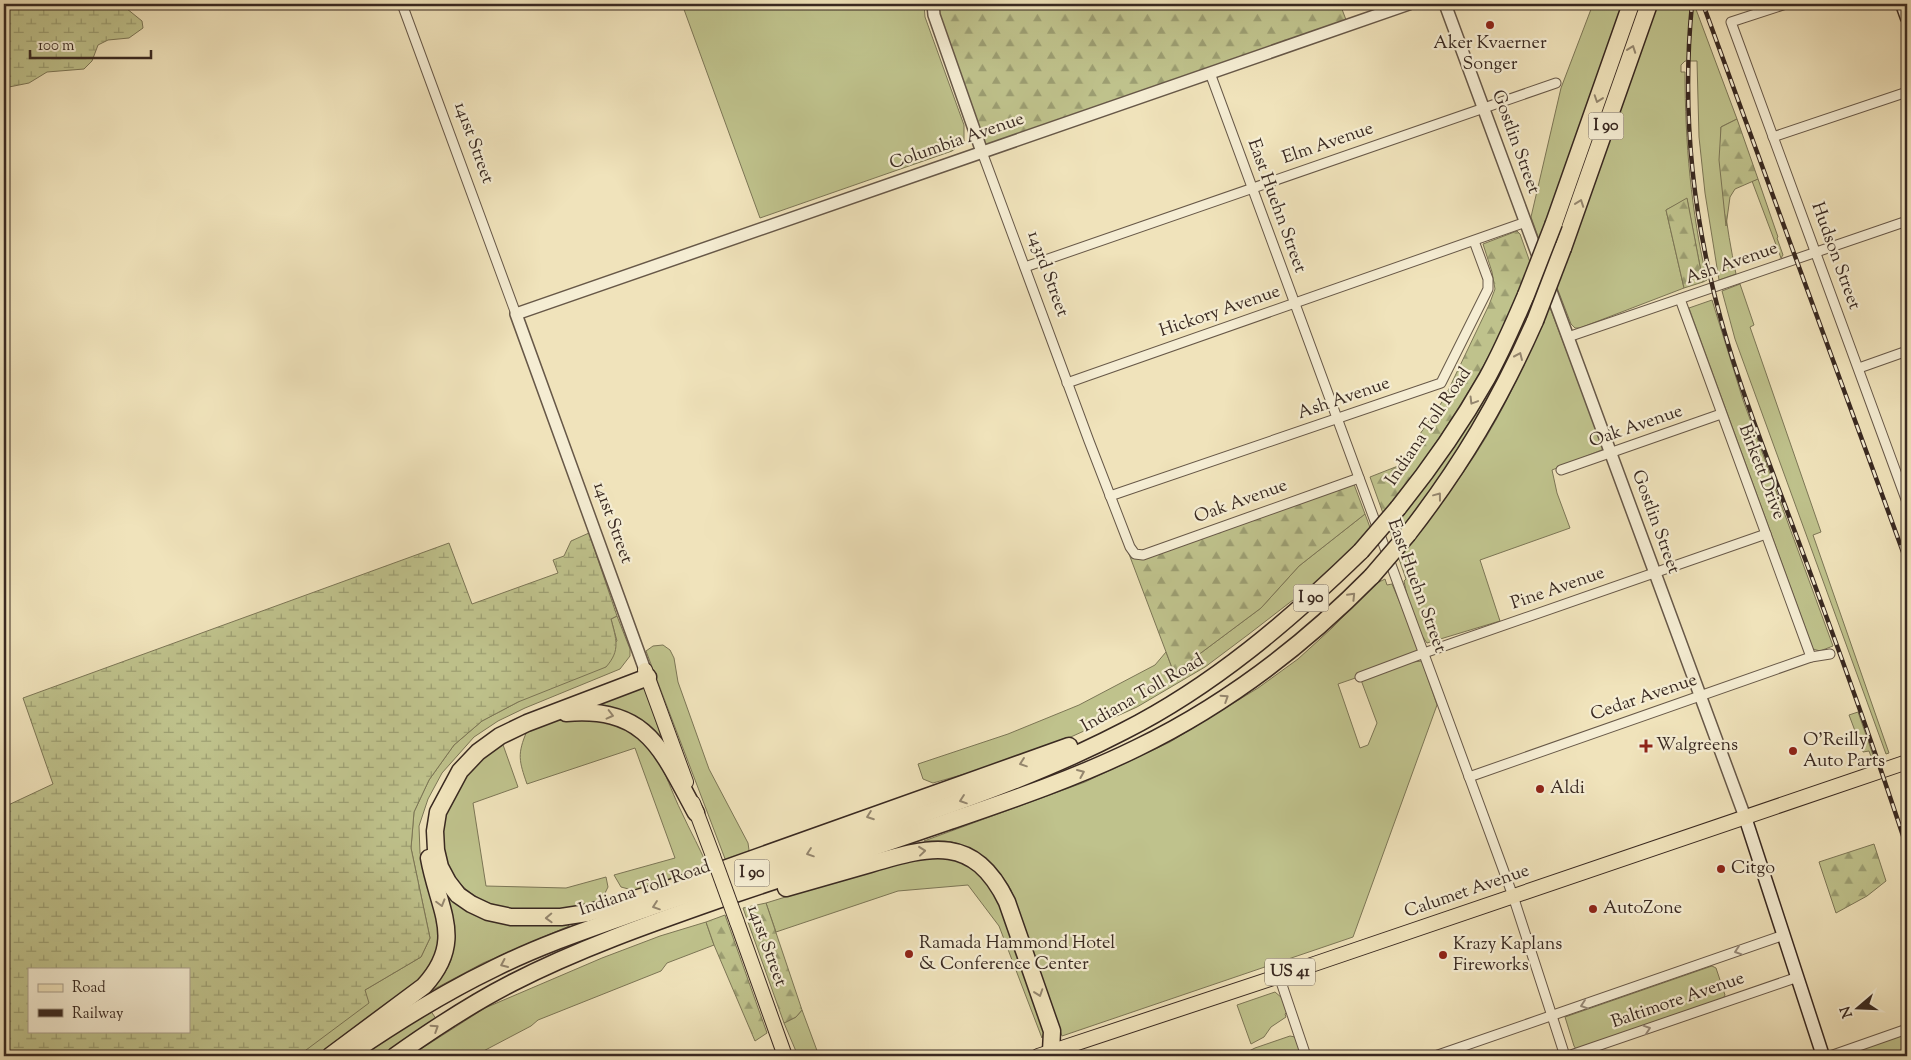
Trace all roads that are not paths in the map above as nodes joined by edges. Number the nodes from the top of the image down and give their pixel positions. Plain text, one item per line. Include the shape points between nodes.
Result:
1 (402, 4) edge
2 (933, 4) edge
3 (1409, 4) edge
4 (1445, 4) edge
5 (1631, 4) edge
6 (1649, 4) edge
7 (1786, 4) edge
8 (1902, 4) edge
9 (1907, 18) edge
10 (1210, 73) junction
11 (1556, 83) dead end
12 (1907, 92) edge
13 (1484, 108) junction
14 (1774, 137) junction
15 (982, 152) junction
16 (1252, 188) junction
17 (1907, 221) edge
18 (1526, 222) junction
19 (1474, 240) junction
20 (1816, 252) junction
21 (1026, 267) junction
22 (1680, 299) junction
23 (1295, 303) junction
24 (516, 314) junction
25 (1568, 337) junction
26 (1907, 352) edge
27 (1859, 368) junction
28 (1067, 383) junction
29 (1722, 414) junction
30 (1337, 418) junction
31 (1611, 453) junction
32 (1562, 470) dead end
33 (1359, 478) junction
34 (1905, 489) edge
35 (1110, 496) junction
36 (1907, 502) edge
37 (1766, 534) junction
38 (1135, 554) joint
39 (1655, 572) junction
40 (1424, 653) junction
41 (1830, 654) dead end
42 (1811, 657) junction
43 (647, 673) junction
44 (1360, 678) dead end
45 (1700, 696) junction
46 (1166, 708) junction
47 (527, 723) junction
48 (1907, 762) edge
49 (1469, 777) junction
50 (696, 813) junction
51 (1745, 817) junction
52 (1513, 896) junction
53 (705, 905) junction
54 (1784, 936) junction
55 (1279, 976) junction
56 (1798, 977) junction
57 (1552, 1016) junction
58 (1907, 1029) edge
59 (1907, 1054) edge
60 (1047, 1055) edge
61 (330, 1056) edge
62 (348, 1056) edge
63 (395, 1056) edge
64 (785, 1056) edge
65 (1306, 1056) edge
66 (1435, 1056) edge
67 (1566, 1056) edge
68 (1824, 1056) edge
69 (1830, 1056) edge
70 (1901, 1056) edge

1 - 24 street, 141st Street
2 - 15 street, 143rd Street via 934,15
3 - 10 street, Columbia Avenue
4 - 13 street, Gostlin Street
5 -> 46 highway, Indiana Toll Road / I 90, bridge via 1554,223 1508,337 1473,401 1427,471 1361,551 1295,614
53 -> 6 highway, Indiana Toll Road / I 90, bridge via 1056,784 1138,748 1208,709 1313,633 1372,576 1440,494 1496,401 1535,321
7 - 14 street, Hudson Street via 1731,22
8 - 9 main road
10 - 15 street, Columbia Avenue
10 - 16 street, East Huehn Street
11 - 13 street, Elm Avenue
12 - 14 street
13 - 16 street, Elm Avenue
13 - 18 street, Gostlin Street
14 - 20 street, Hudson Street
15 - 21 street, 143rd Street
15 - 24 street, Columbia Avenue
16 - 21 street, Elm Avenue
16 - 23 street, East Huehn Street
17 - 20 street, Ash Avenue
18 - 19 street, Hickory Avenue
18 - 25 street, Gostlin Street
19 - 23 street, Hickory Avenue
19 - 30 street, Ash Avenue via 1488,279 1488,289 1441,383
20 - 22 street, Ash Avenue
20 - 27 street, Hudson Street
21 - 28 street, 143rd Street
22 - 25 street, Ash Avenue
22 - 29 street, Birkett Drive
23 - 28 street, Hickory Avenue
23 - 30 street, East Huehn Street
24 - 43 street, 141st Street
25 - 31 street, Gostlin Street
26 - 27 street
27 - 34 street, Hudson Street
28 - 35 street, 143rd Street
29 - 31 street, Oak Avenue
29 - 37 street, Birkett Drive
30 - 33 street, East Huehn Street
30 - 35 street, Ash Avenue
31 - 32 street, Oak Avenue
31 - 39 street, Gostlin Street
33 - 38 street, Oak Avenue via 1143,555
33 - 40 street, East Huehn Street
34 - 36 street, Hudson Street
35 - 38 street, 143rd Street
37 - 39 street, Pine Avenue
37 - 42 street, Birkett Drive
39 - 40 street, Pine Avenue
39 - 45 street, Gostlin Street
40 - 44 street, Pine Avenue
40 - 49 street, East Huehn Street
41 - 42 street, Cedar Avenue
42 - 45 street, Cedar Avenue
43 - 47 highway
43 - 50 main road, 141st Street
43 -> 61 highway via 516,717 480,739 452,766 427,817 426,843 448,934 445,956 424,986
45 - 49 street, Cedar Avenue
45 - 51 street, Gostlin Street
46 -> 47 highway via 1050,754 665,890 587,913 534,918 488,912 458,895 440,868 435,831 438,812 460,772 478,752 500,736
46 -> 62 highway, Indiana Toll Road / I 90 via 1089,749 979,794 543,946 450,991
47 -> 50 highway via 563,713 581,712 604,713 624,719 655,743
48 - 51 main road, Calumet Avenue / US 41
49 - 52 street, East Huehn Street
50 - 64 main road, 141st Street, bridge
51 - 52 main road, Calumet Avenue / US 41
51 - 54 main road, Gostlin Street
52 - 55 main road, Calumet Avenue / US 41
52 - 57 street, East Huehn Street
53 -> 60 highway via 751,898 914,851 947,850 962,854 989,873 1006,902 1052,1031
63 -> 53 highway, Indiana Toll Road / I 90 via 447,1020 513,982 595,946
54 - 56 main road, Gostlin Street
54 -> 57 street
55 - 60 main road, Calumet Avenue / US 41
55 - 65 street
67 -> 56 street, Baltimore Avenue
56 - 68 main road, Gostlin Street
57 - 66 street
57 - 67 street, East Huehn Street
58 - 69 street
59 - 70 street

